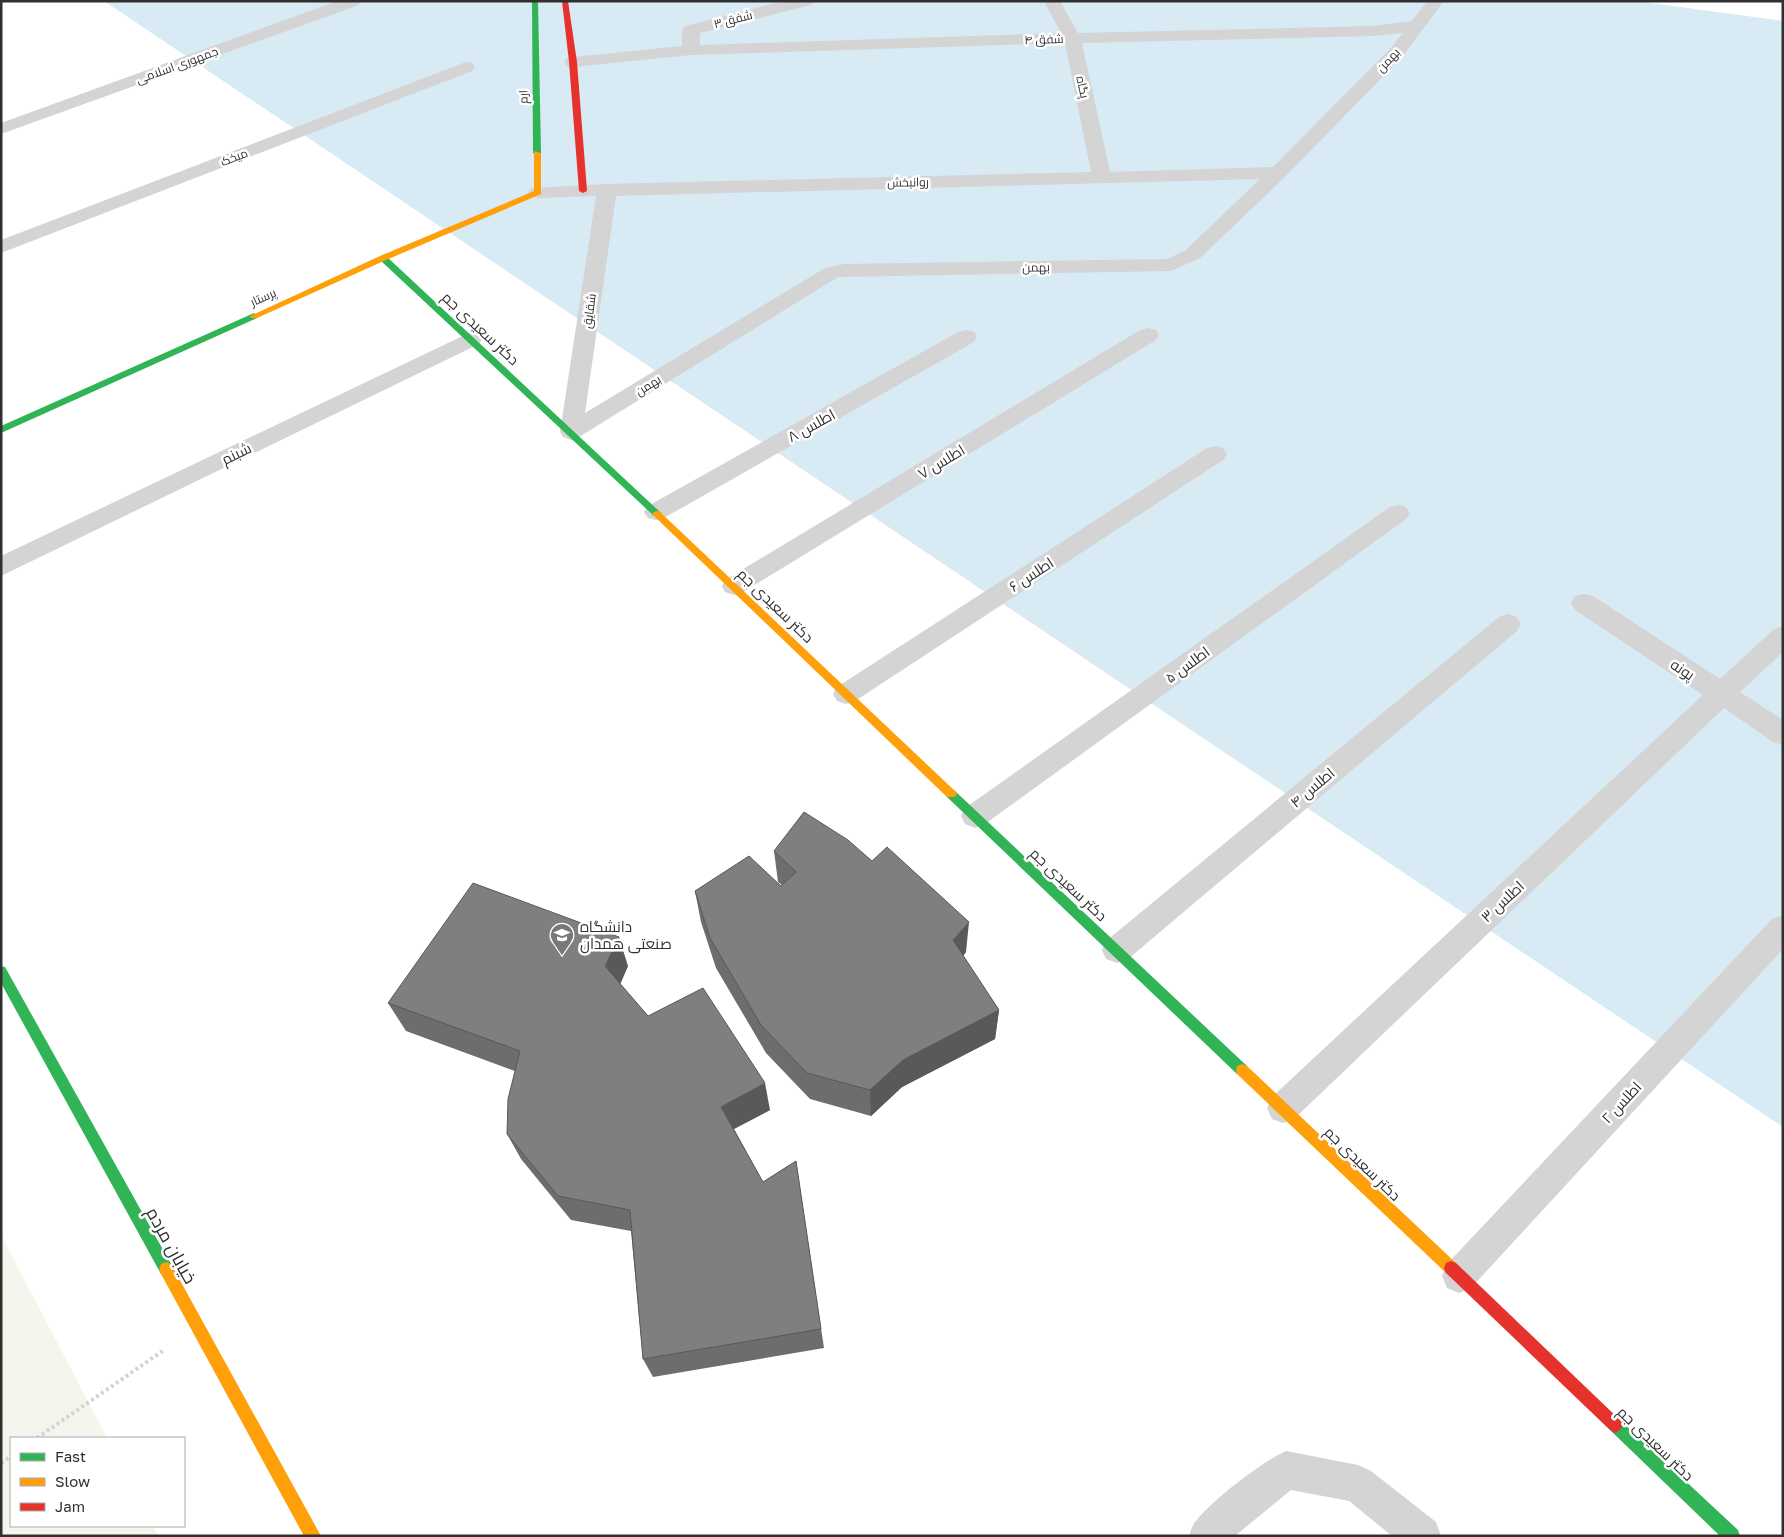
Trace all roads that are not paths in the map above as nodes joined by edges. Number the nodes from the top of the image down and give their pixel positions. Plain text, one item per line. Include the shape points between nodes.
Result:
1 (353, 1) edge
2 (535, 1) edge
3 (565, 1) edge
4 (805, 1) edge
5 (1052, 1) edge
6 (1436, 1) edge
7 (1417, 26) junction
8 (1072, 38) junction
9 (691, 50) junction
10 (573, 62) junction
11 (466, 67) dead end
12 (1, 129) edge
13 (1278, 173) junction
14 (1102, 178) junction
15 (607, 190) junction
16 (583, 191) junction
17 (538, 192) junction
18 (1, 247) edge
19 (383, 258) junction
20 (1148, 336) dead end
21 (966, 337) dead end
22 (471, 339) junction
23 (1, 430) edge
24 (572, 432) junction
25 (1215, 454) dead end
26 (656, 512) junction
27 (1398, 513) dead end
28 (1, 567) edge
29 (734, 586) junction
30 (1584, 603) dead end
31 (1508, 624) dead end
32 (1783, 636) edge
33 (846, 694) junction
34 (1721, 694) junction
35 (1783, 734) edge
36 (975, 816) junction
37 (1783, 928) edge
38 (1117, 950) junction
39 (1, 971) edge
40 (1282, 1108) junction
41 (1459, 1276) junction
42 (313, 1536) edge
43 (1208, 1536) edge
44 (1422, 1536) edge
45 (1732, 1536) edge

1 - 12 street, جمهوری اسلامی
2 - 17 street, ارم
3 - 10 street
4 - 9 street, شفق ۳ via 691,30
5 - 8 street, پگاه
6 - 7 street, بهمن
7 - 8 street, شفق ۴ via 1372,32
7 - 13 street, بهمن via 1396,52
8 - 9 street, شفق ۴
8 - 14 street, پگاه
9 - 10 street, شفق ۴
10 - 16 street
11 - 18 street, میخک
13 - 14 street, روانبخش
13 - 24 street, بهمن via 1193,254 1171,265 832,272
14 - 15 street, روانبخش
15 - 16 street, روانبخش
15 - 24 street, شقایق
16 - 17 street, روانبخش
17 - 19 street, پرستار
19 - 22 street, دکتر سعیدی جم
19 - 23 street, پرستار
20 - 29 street, اطلس ۷
21 - 26 street, اطلس ۸
22 - 24 street, دکتر سعیدی جم
22 - 28 street, شبنم
24 - 26 street, دکتر سعیدی جم
25 - 33 street, اطلس ۶
26 - 29 street, دکتر سعیدی جم
27 - 36 street, اطلس ۵
29 - 33 street, دکتر سعیدی جم
30 - 34 street, پونه
31 - 38 street, اطلس ۴
32 - 34 street, اطلس ۳
33 - 36 street, دکتر سعیدی جم
34 - 35 street, پونه
34 - 40 street, اطلس ۳
36 - 38 street, دکتر سعیدی جم
37 - 41 street, اطلس ۲
38 - 40 street, دکتر سعیدی جم
39 - 42 street, خیابان مردم
40 - 41 street, دکتر سعیدی جم
41 - 45 street, دکتر سعیدی جم
43 - 44 street via 1227,1516 1286,1470 1358,1484

